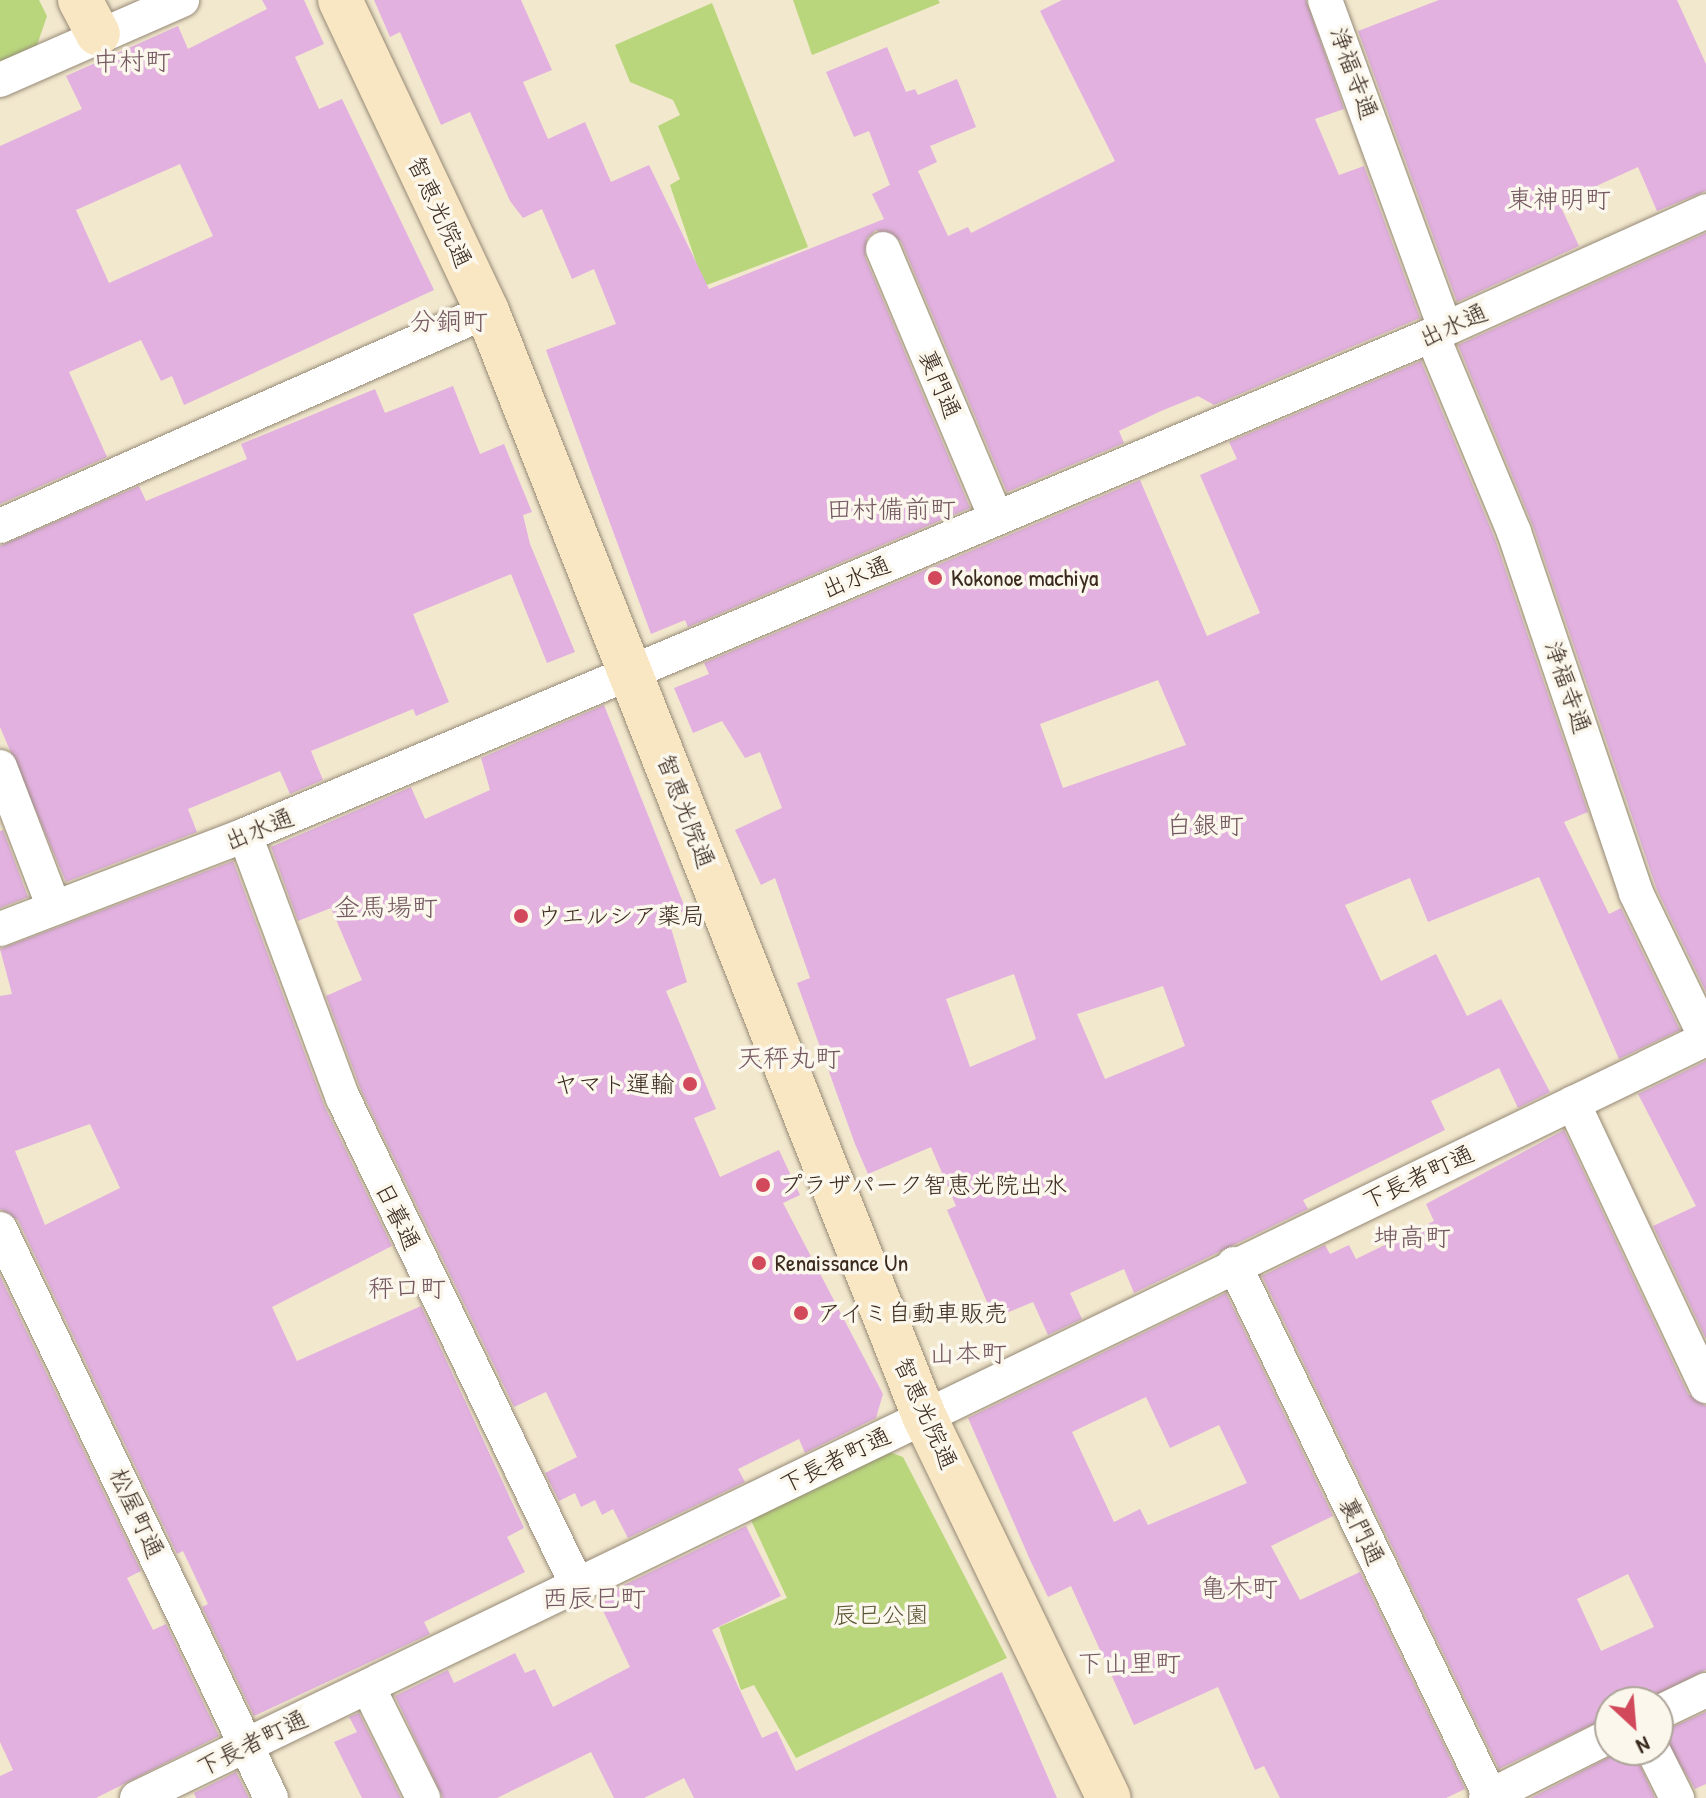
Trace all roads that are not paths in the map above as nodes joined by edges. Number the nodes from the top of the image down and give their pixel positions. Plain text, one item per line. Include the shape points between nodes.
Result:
1 (182, 0) edge
2 (340, 0) edge
3 (1325, 0) edge
4 (89, 17) edge
5 (0, 80) edge
6 (1706, 211) edge
7 (883, 249) dead end
8 (487, 311) junction
9 (1438, 331) junction
10 (996, 518) junction
11 (0, 526) edge
12 (632, 672) junction
13 (0, 767) edge
14 (245, 835) junction
15 (54, 908) junction
16 (0, 929) edge
17 (1706, 1038) edge
18 (1573, 1103) junction
19 (0, 1229) edge
20 (1234, 1264) junction
21 (1706, 1386) edge
22 (924, 1416) junction
23 (577, 1585) junction
24 (368, 1687) junction
25 (1706, 1690) edge
26 (1674, 1705) edge
27 (1594, 1744) edge
28 (245, 1746) junction
29 (1661, 1766) edge
30 (1489, 1797) edge
31 (137, 1798) edge
32 (271, 1798) edge
33 (423, 1798) edge
34 (1109, 1798) edge
35 (1677, 1798) edge

1 - 4 street
2 - 8 street, 智恵光院通
3 - 9 street, 浄福寺通
4 - 5 street
6 - 9 street, 出水通
7 - 10 street, 裏門通
8 - 11 street
8 - 12 street, 智恵光院通
9 - 10 street, 出水通
9 - 17 street, 浄福寺通 via 1514,532 1636,893
10 - 12 street, 出水通
12 - 14 street, 出水通
12 - 22 street, 智恵光院通
13 - 15 street
14 - 15 street, 出水通
14 - 23 street, 日暮通 via 343,1098
15 - 16 street, 出水通
17 - 18 street, 下長者町通
18 - 20 street, 下長者町通
18 - 21 street
19 - 28 street, 松屋町通
20 - 22 street, 下長者町通
20 - 30 street, 裏門通
22 - 23 street, 下長者町通
22 - 34 street, 智恵光院通
23 - 24 street, 下長者町通
24 - 28 street, 下長者町通
24 - 33 street
25 - 26 street
27 - 30 street
28 - 31 street, 下長者町通
28 - 32 street, 松屋町通
29 - 35 street

